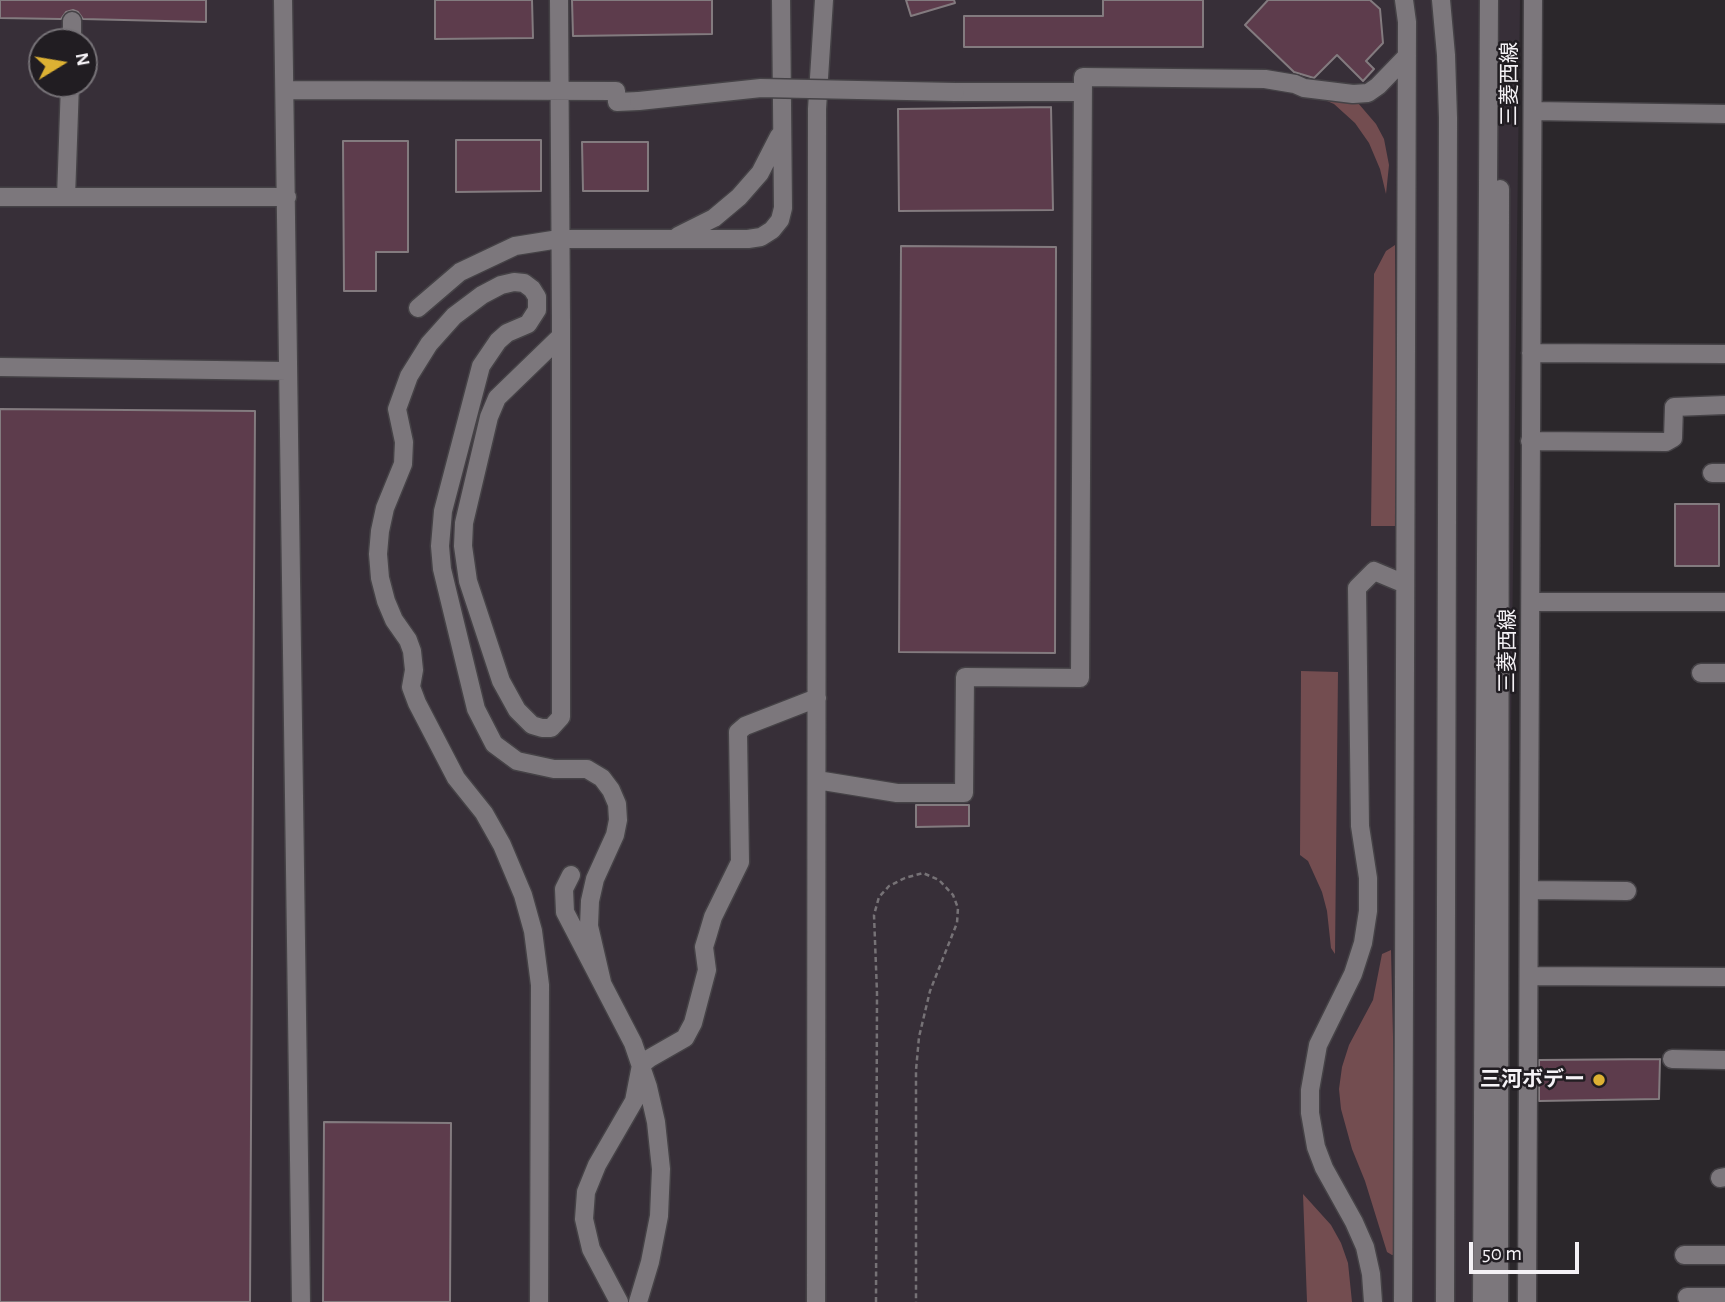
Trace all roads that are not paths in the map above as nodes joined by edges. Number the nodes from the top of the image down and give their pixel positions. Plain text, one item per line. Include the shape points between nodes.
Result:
1 (283, 0) edge
2 (559, 0) edge
3 (781, 0) edge
4 (824, 0) edge
5 (1404, 0) edge
6 (1441, 0) edge
7 (1477, 0) edge
8 (1489, 0) edge
9 (1500, 0) edge
10 (1533, 0) edge
11 (72, 21) dead end
12 (72, 28) edge
13 (1407, 56) junction
14 (285, 90) junction
15 (560, 91) junction
16 (1083, 92) junction
17 (70, 98) edge
18 (1533, 111) junction
19 (1725, 114) edge
20 (782, 130) junction
21 (0, 197) edge
22 (66, 197) junction
23 (286, 197) junction
24 (559, 239) junction
25 (671, 239) junction
26 (418, 308) dead end
27 (561, 337) junction
28 (1531, 353) junction
29 (1725, 354) edge
30 (0, 367) edge
31 (287, 372) junction
32 (1725, 405) edge
33 (1530, 442) junction
34 (1405, 584) junction
35 (1725, 601) edge
36 (1531, 602) junction
37 (1701, 673) dead end
38 (1725, 673) edge
39 (817, 698) junction
40 (817, 780) junction
41 (571, 875) dead end
42 (1529, 890) junction
43 (1627, 891) dead end
44 (1529, 976) junction
45 (1725, 977) edge
46 (602, 982) junction
47 (1672, 1059) dead end
48 (1725, 1060) edge
49 (641, 1065) junction
50 (1684, 1255) dead end
51 (1725, 1255) edge
52 (1687, 1297) dead end
53 (1725, 1297) edge
54 (301, 1302) edge
55 (540, 1302) edge
56 (618, 1302) edge
57 (638, 1302) edge
58 (816, 1302) edge
59 (1373, 1302) edge
60 (1403, 1302) edge
61 (1445, 1302) edge
62 (1474, 1302) edge
63 (1482, 1302) edge
64 (1499, 1302) edge
65 (1527, 1302) edge

1 - 14 street
2 - 15 street
3 - 20 street
4 - 39 street via 817,109
5 - 13 street
6 - 61 street via 1448,107
7 - 62 street
8 - 63 street
9 - 64 street
10 - 18 street, 三菱西線
11 - 12 street
13 - 16 street via 1368,93 1304,88 1265,79 1083,77
13 - 34 street
14 - 15 street
14 - 23 street
15 - 16 street, bridge via 616,91 617,102 761,88
15 - 24 street
16 - 40 street via 1080,678 965,677 964,793 897,793
17 - 22 street
18 - 19 street
18 - 28 street, 三菱西線
20 - 25 street via 769,159 739,197 715,218
20 - 25 street via 783,208 772,230 748,239
21 - 22 street
22 - 23 street
23 - 31 street
24 - 25 street
24 - 26 street via 515,246 488,258 460,272
24 - 27 street
27 - 27 street via 561,717 551,728 542,728 517,710 501,681 468,581 464,523 497,398
28 - 29 street
28 - 33 street, 三菱西線
30 - 31 street
31 - 54 street
32 - 33 street via 1674,407 1674,438 1666,442
33 - 36 street, 三菱西線
34 - 59 street via 1374,571 1357,589 1360,827 1368,911 1353,974 1318,1045 1310,1090 1316,1147 1364,1247
34 - 60 street
35 - 36 street
36 - 42 street, 三菱西線
37 - 38 street
39 - 40 street
39 - 49 street via 738,732 740,862 708,934 707,970 693,1023 685,1038
40 - 58 street
41 - 46 street via 564,889 565,912
42 - 43 street
42 - 44 street, 三菱西線
44 - 45 street
44 - 65 street, 三菱西線
46 - 49 street
46 - 55 street via 589,926 590,901 594,879 617,828 617,804 602,778 587,769 554,769 517,761 494,744 476,709 442,569 443,510 481,366 503,335 525,327 536,314 535,293 524,283 514,282 482,295 454,316 409,376 397,409 403,464 385,508 378,554 386,601 412,651 411,687 416,703 456,778 502,845 533,931 540,1004
47 - 48 street
49 - 56 street via 634,1101 586,1192 584,1219 592,1249
49 - 57 street via 654,1110 661,1180 655,1239
50 - 51 street
52 - 53 street

